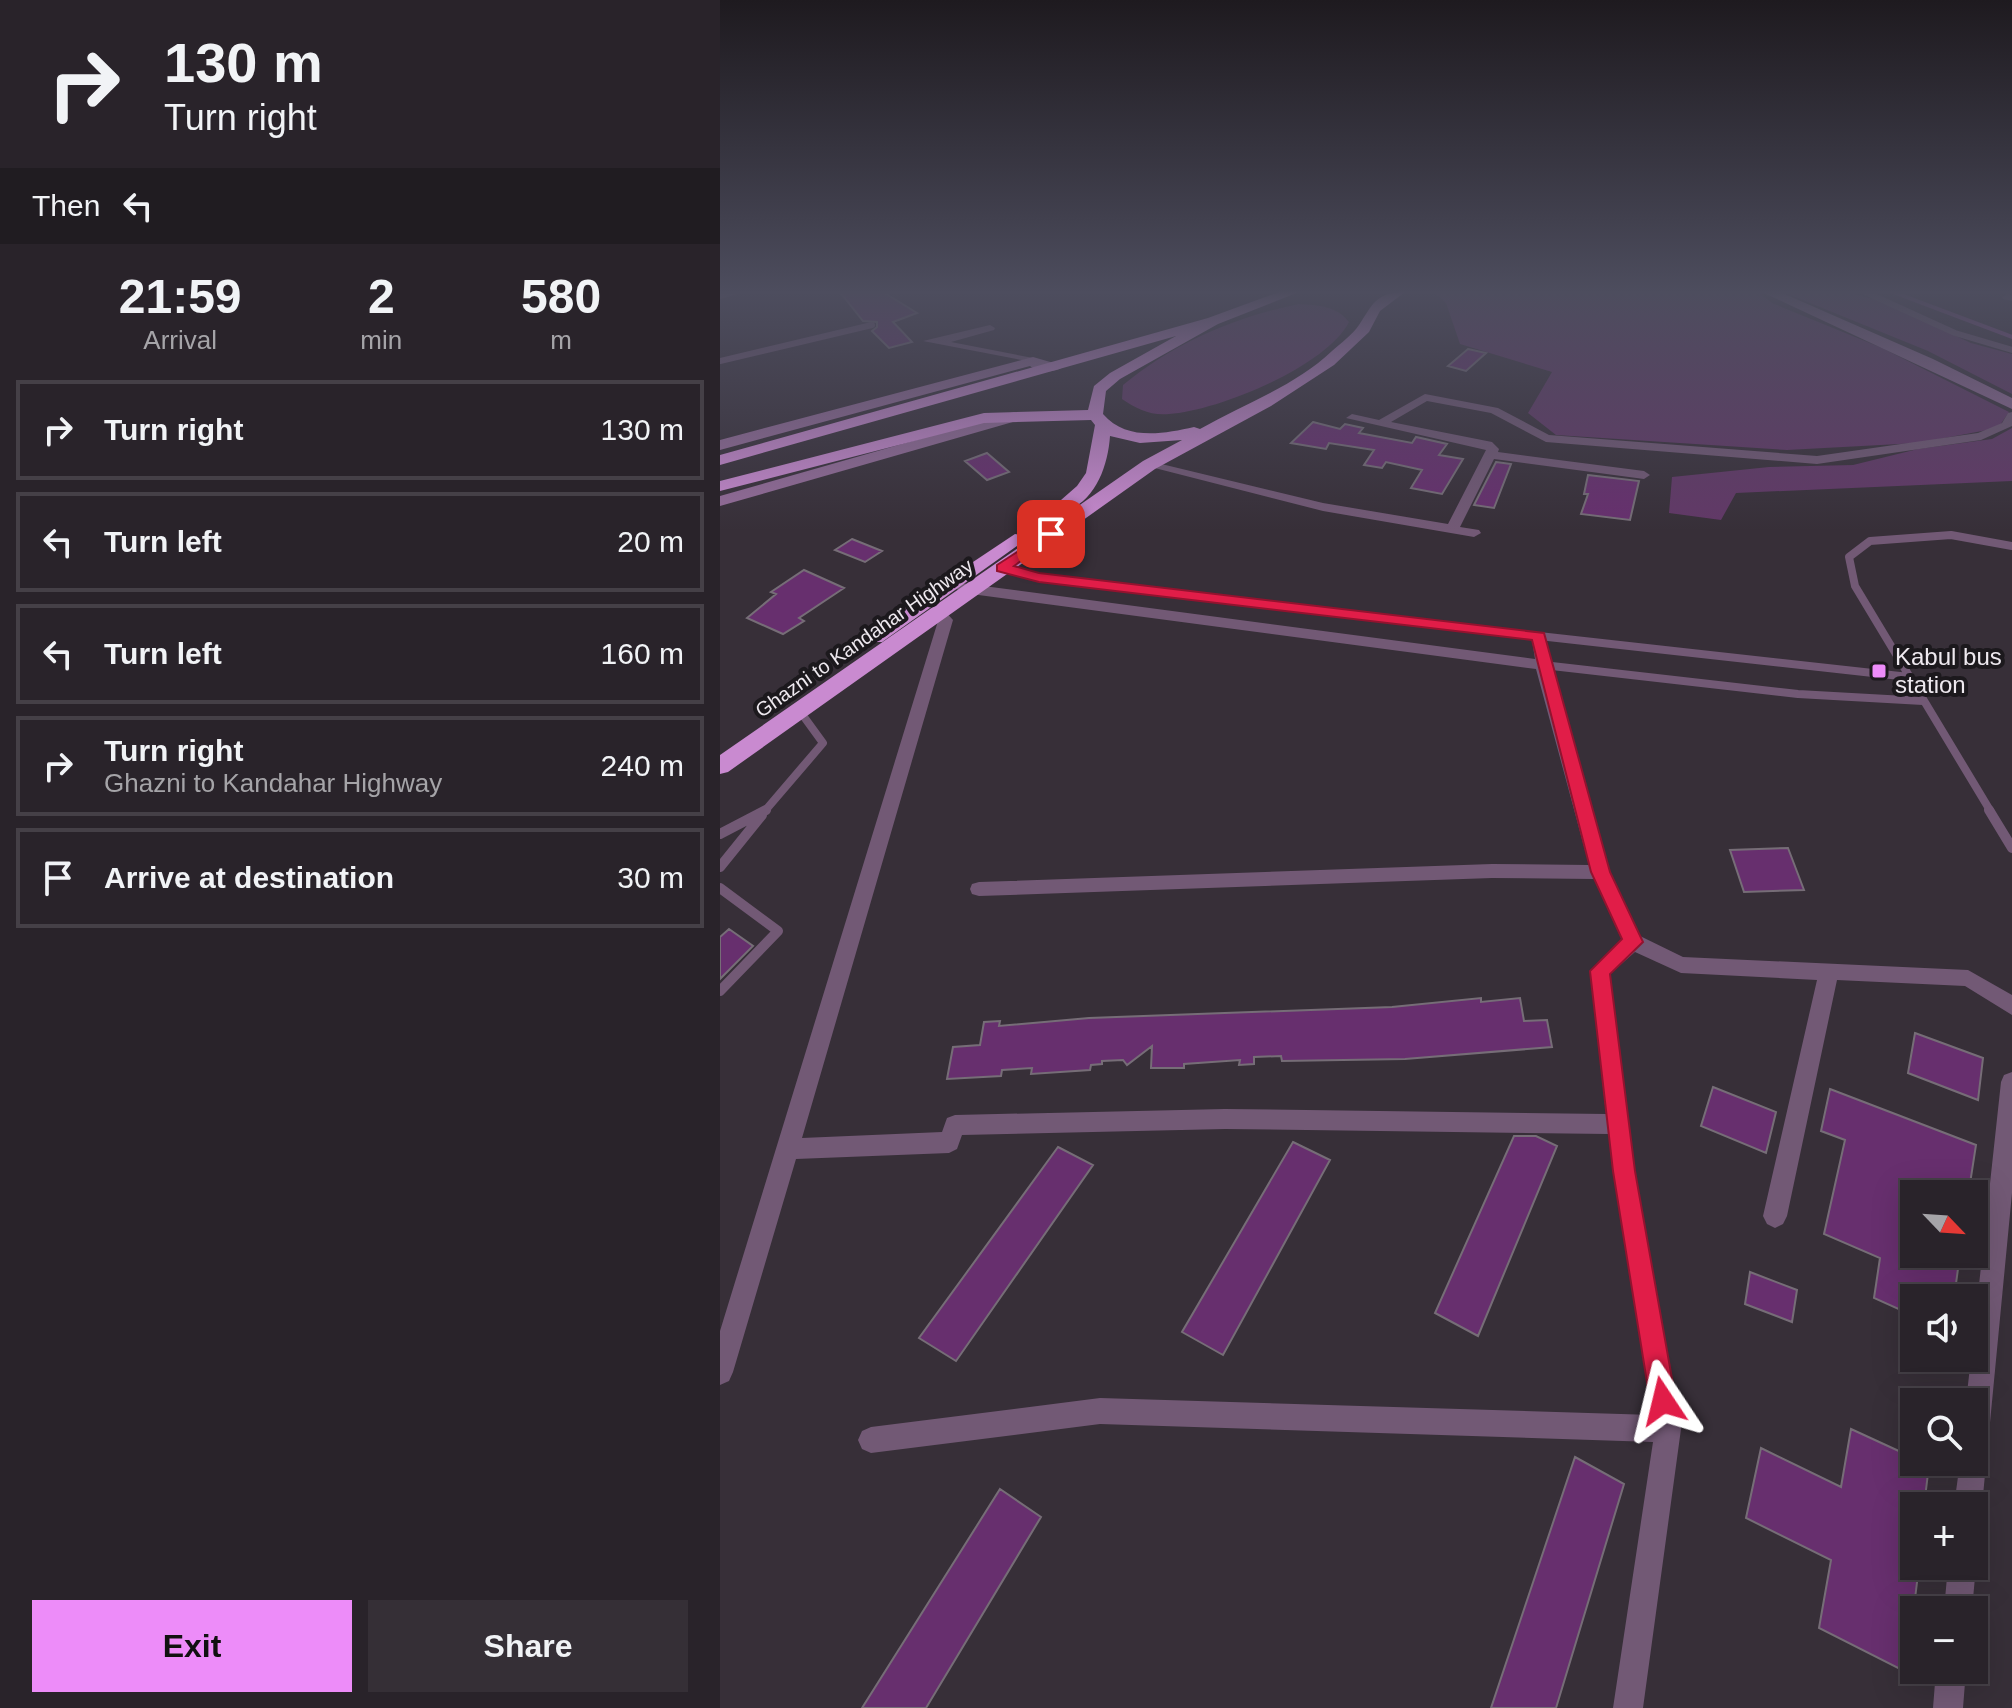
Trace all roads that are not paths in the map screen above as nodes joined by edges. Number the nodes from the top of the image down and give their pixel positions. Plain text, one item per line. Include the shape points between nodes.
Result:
1 (993, 372) edge
2 (1037, 372) edge
3 (1123, 372) edge
4 (1314, 372) edge
5 (1947, 372) edge
6 (2012, 404) edge
7 (2012, 416) edge
8 (1014, 417) junction
9 (1352, 418) dead end
10 (1099, 420) junction
11 (1380, 424) junction
12 (1216, 427) junction
13 (720, 445) edge
14 (1492, 455) junction
15 (720, 460) edge
16 (1149, 465) junction
17 (1644, 475) dead end
18 (720, 486) edge
19 (720, 501) edge
20 (1452, 529) junction
21 (1474, 533) dead end
22 (2012, 546) edge
23 (1002, 568) junction
24 (952, 582) junction
25 (971, 590) junction
26 (939, 613) junction
27 (1539, 636) junction
28 (1543, 665) junction
29 (1909, 677) junction
30 (1923, 701) junction
31 (799, 710) junction
32 (720, 746) edge
33 (720, 766) edge
34 (765, 812) junction
35 (720, 834) edge
36 (2012, 848) edge
37 (720, 867) edge
38 (1600, 872) junction
39 (720, 888) edge
40 (979, 889) dead end
41 (1633, 942) junction
42 (1829, 972) junction
43 (720, 991) edge
44 (2012, 1006) edge
45 (2012, 1082) edge
46 (1619, 1124) junction
47 (787, 1149) junction
48 (1775, 1216) dead end
49 (720, 1372) edge
50 (1980, 1388) edge
51 (1668, 1429) junction
52 (871, 1440) dead end
53 (1950, 1684) edge
54 (1628, 1708) edge
55 (1948, 1708) edge

1 - 13 street
2 - 15 highway
3 - 10 highway, Ghazni to Kandahar Highway via 1099,389
4 - 12 highway
5 - 6 street
7 - 11 street via 2007,425 1981,436 1817,460 1546,438 1494,410 1425,397
8 - 10 highway
8 - 18 highway via 984,418
8 - 19 street
9 - 11 street
10 - 12 highway via 1120,435 1147,438
10 - 24 highway, Ghazni to Kandahar Highway via 1098,469 1086,490
11 - 14 street via 1488,445
12 - 16 highway, Ghazni to Kandahar Highway
14 - 17 street
14 - 20 street
16 - 20 street via 1323,507
16 - 23 highway, Ghazni to Kandahar Highway
20 - 21 street
22 - 29 lane via 1951,535 1870,541 1849,557 1855,586
23 - 25 highway, Ghazni to Kandahar Highway
23 - 27 street via 1055,579
24 - 25 street
24 - 32 highway, Ghazni to Kandahar Highway
25 - 26 highway, Ghazni to Kandahar Highway
25 - 28 street
26 - 31 highway, Ghazni to Kandahar Highway
26 - 47 street via 946,620
27 - 28 street
27 - 29 lane
28 - 30 lane via 1798,694
28 - 38 street
29 - 30 lane
30 - 36 lane
31 - 33 highway, Ghazni to Kandahar Highway
31 - 34 lane via 823,743
34 - 35 lane
34 - 37 lane
38 - 40 street via 1477,871
38 - 41 street
39 - 43 lane via 778,931
41 - 42 street via 1681,965
41 - 46 street via 1600,971
42 - 44 street via 1968,978
42 - 48 street
45 - 50 street
46 - 47 street via 1225,1119 955,1125 949,1142
46 - 51 street
47 - 49 street
51 - 52 street via 1100,1411
51 - 54 street
53 - 55 street

